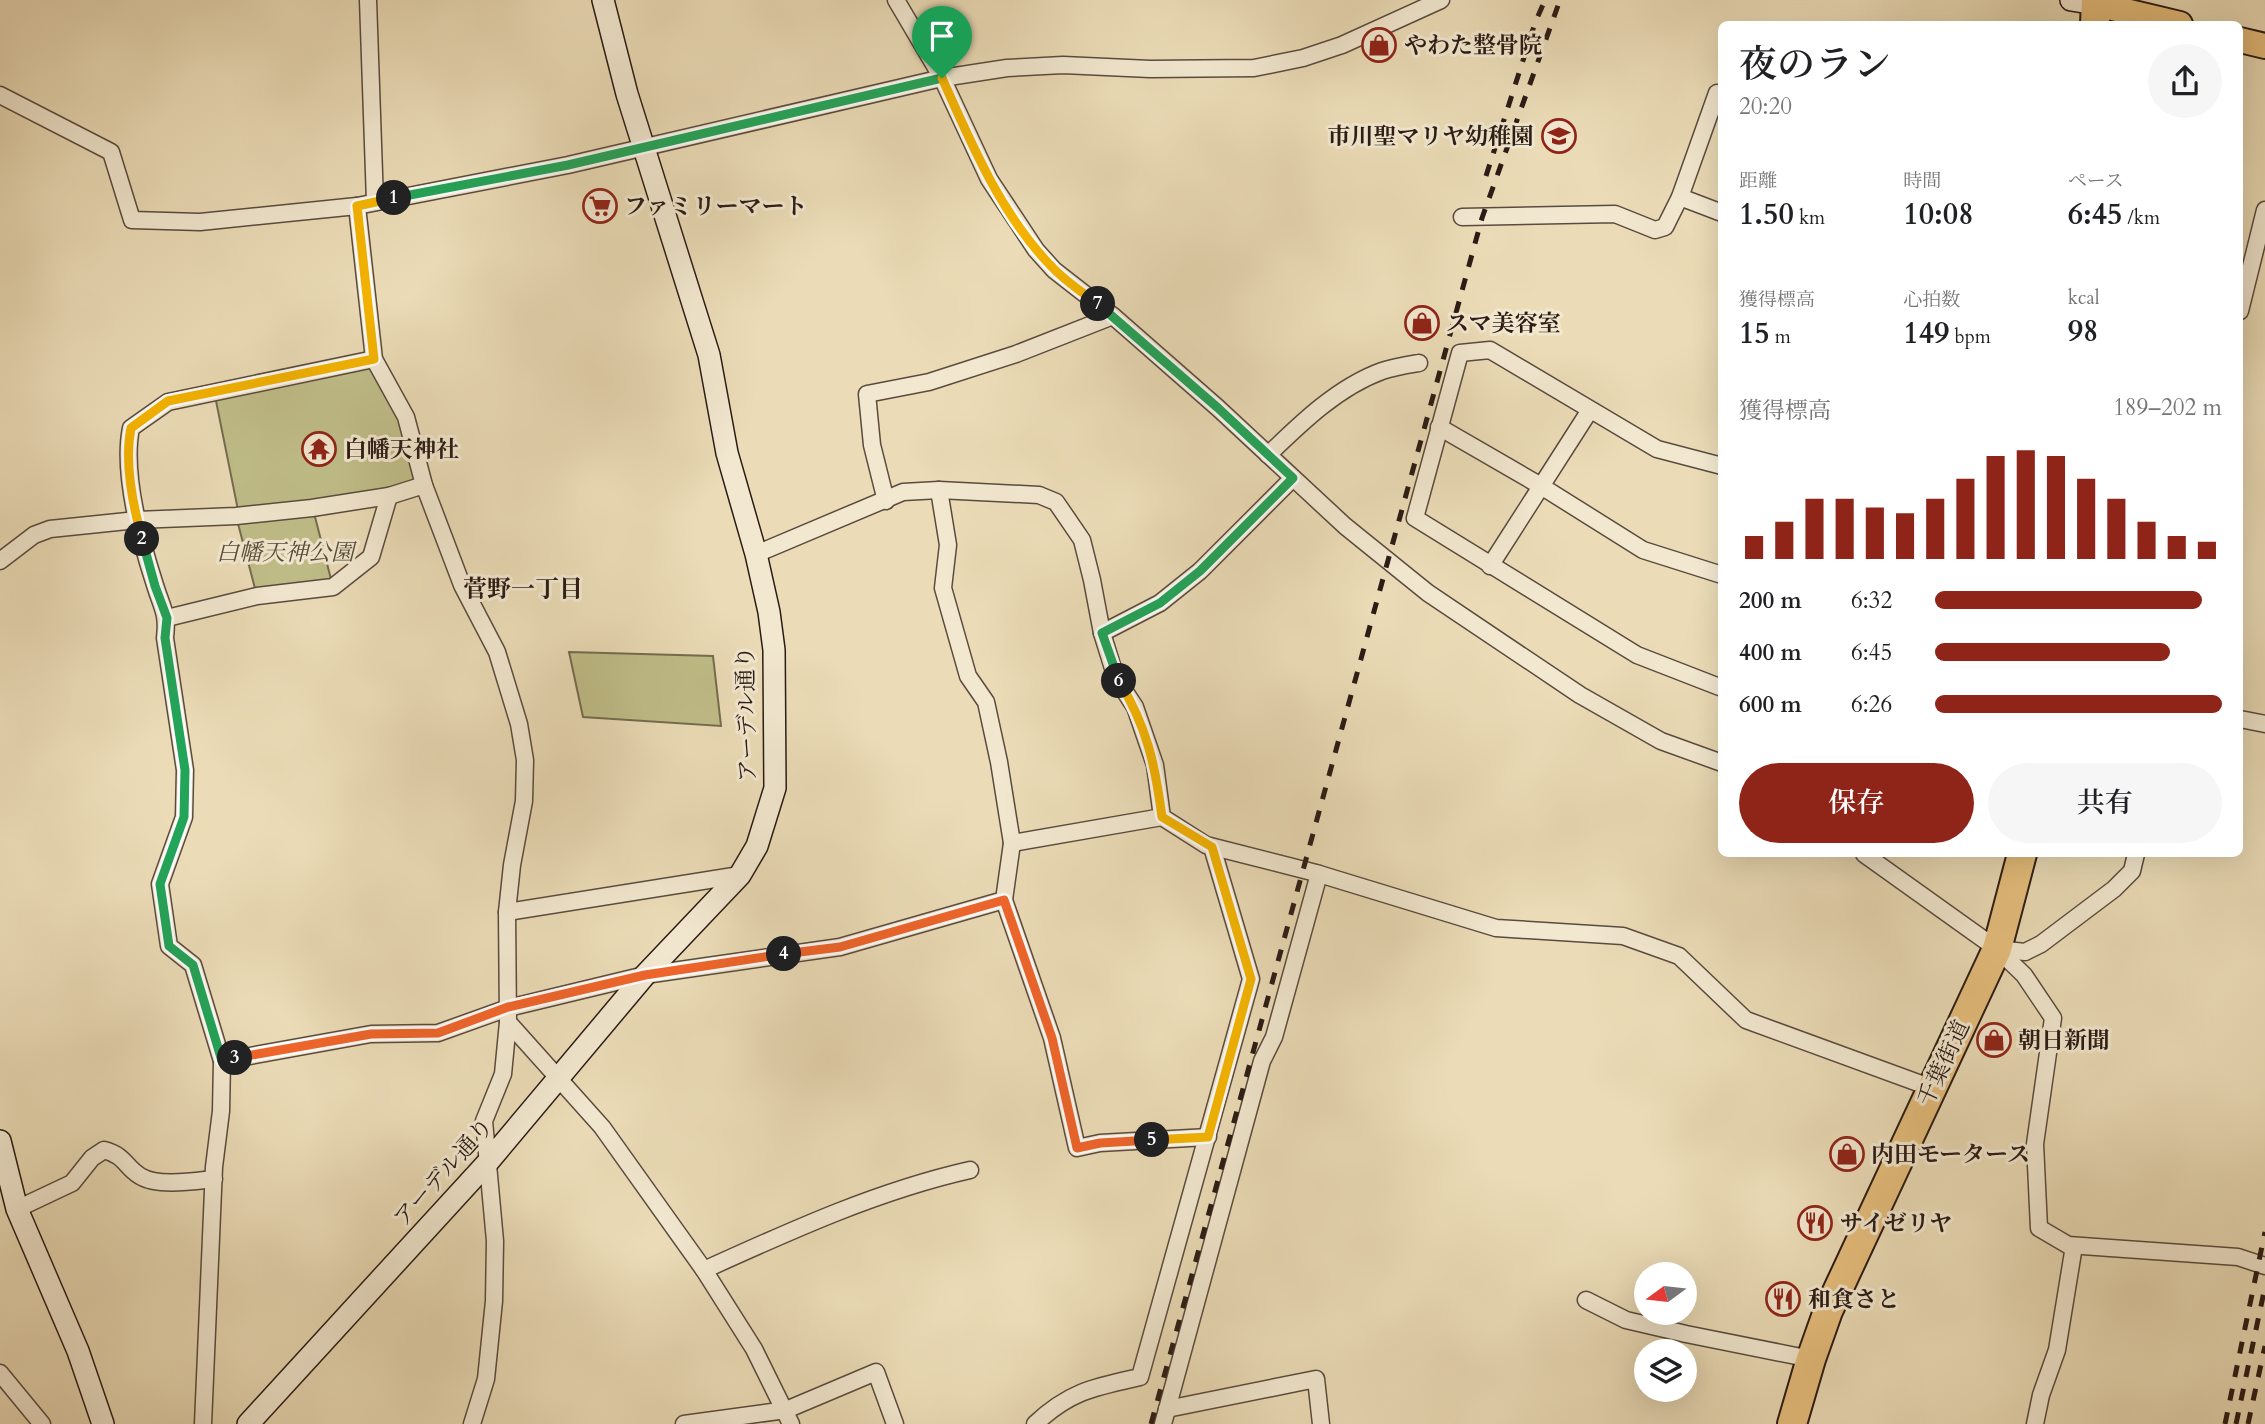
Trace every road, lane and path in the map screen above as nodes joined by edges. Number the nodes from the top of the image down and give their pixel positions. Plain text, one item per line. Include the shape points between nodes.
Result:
1 (368, 0) edge
2 (603, 0) edge
3 (895, 0) edge
4 (1441, 0) edge
5 (2089, 7) edge
6 (2164, 21) edge
7 (2243, 41) edge
8 (2265, 46) edge
9 (942, 78) junction
10 (1717, 93) dead end
11 (0, 95) edge
12 (644, 147) junction
13 (1680, 197) junction
14 (374, 202) junction
15 (357, 206) junction
16 (2265, 210) edge
17 (1718, 211) edge
18 (1462, 217) dead end
19 (2263, 230) edge
20 (2243, 300) edge
21 (1113, 317) junction
22 (374, 359) junction
23 (1419, 363) dead end
24 (1590, 410) junction
25 (1438, 427) junction
26 (1268, 455) junction
27 (1718, 465) edge
28 (1293, 478) junction
29 (424, 485) junction
30 (1541, 486) junction
31 (939, 491) junction
32 (389, 496) junction
33 (886, 501) junction
34 (137, 520) junction
35 (756, 554) junction
36 (0, 561) edge
37 (1490, 566) junction
38 (1718, 574) edge
39 (167, 618) junction
40 (1102, 633) junction
41 (1718, 686) edge
42 (2243, 720) edge
43 (2265, 724) edge
44 (1718, 762) edge
45 (1162, 817) junction
46 (1012, 843) junction
47 (1212, 847) junction
48 (1868, 857) edge
49 (2021, 857) edge
50 (2135, 857) edge
51 (1319, 874) junction
52 (740, 875) junction
53 (1004, 900) junction
54 (507, 912) junction
55 (1997, 949) junction
56 (645, 975) junction
57 (508, 1015) junction
58 (222, 1061) junction
59 (559, 1080) junction
60 (1932, 1088) junction
61 (1208, 1137) junction
62 (0, 1141) edge
63 (488, 1162) junction
64 (970, 1170) dead end
65 (214, 1179) junction
66 (17, 1209) junction
67 (2074, 1245) junction
68 (2265, 1266) edge
69 (704, 1270) junction
70 (1586, 1300) dead end
71 (1811, 1359) junction
72 (0, 1373) edge
73 (788, 1417) edge
74 (1165, 1417) edge
75 (42, 1424) edge
76 (103, 1424) edge
77 (203, 1424) edge
78 (248, 1424) edge
79 (472, 1424) edge
80 (684, 1424) edge
81 (895, 1424) edge
82 (1035, 1424) edge
83 (1321, 1424) edge
84 (1792, 1424) edge
85 (2035, 1424) edge

1 - 14 street
2 - 12 street, アーデル通り
3 - 9 street
4 - 9 street via 1342,44 1254,68 1063,65
5 - 6 main road
7 - 8 main road
9 - 12 street
9 - 21 street via 989,179 1036,250
10 - 13 street
11 - 15 street via 111,152 132,220 200,222
12 - 14 street
12 - 35 street, アーデル通り via 709,355 727,453
13 - 17 street
13 - 18 street via 1665,227 1656,230 1615,214
14 - 15 street
15 - 22 street
16 - 19 street
19 - 20 street
21 - 26 street
21 - 33 street via 929,382 867,394 872,445
22 - 29 street via 405,417
22 - 34 street via 168,401 131,428 127,447
23 - 26 street via 1361,380 1302,421
24 - 25 street via 1490,350 1460,353
24 - 27 street via 1657,449
24 - 30 street
25 - 30 street
25 - 37 street via 1415,518
26 - 28 street
28 - 40 street via 1200,571 1160,603
28 - 44 street via 1428,593 1569,688 1661,741
29 - 32 street
29 - 54 street via 462,585 497,652 519,724 525,760 524,801
30 - 37 street
30 - 38 street via 1643,550
31 - 33 street via 903,492
31 - 40 street via 1040,495 1056,502 1082,540
31 - 46 street via 948,545 943,589 968,676 986,702
32 - 34 street via 236,516
32 - 39 street via 371,556 333,587 257,596
33 - 35 street
34 - 36 street via 50,529 34,535
34 - 39 street
35 - 52 street, アーデル通り via 774,650 775,788 757,846
37 - 41 street via 1637,655
39 - 58 street via 165,638 185,770 184,817 160,884 164,925 169,946 193,965
40 - 45 street via 1116,678 1135,707 1155,765
42 - 43 street
45 - 46 street
45 - 47 street
46 - 53 street
47 - 51 street
47 - 61 street via 1251,979
48 - 55 street
49 - 55 highway, 千葉街道
50 - 55 street via 2132,871 2114,889 2041,944 2025,952
51 - 60 street via 1496,928 1623,936 1679,956 1746,1020
51 - 74 street
52 - 54 street
52 - 56 street, アーデル通り
53 - 56 street via 840,947
53 - 61 street via 1052,1038 1077,1148
54 - 57 street
55 - 60 highway, 千葉街道
55 - 67 street via 2024,975 2053,1018 2035,1144 2039,1228
56 - 57 street
56 - 59 street, アーデル通り
57 - 58 street via 438,1033 371,1034
57 - 59 street
57 - 63 street via 503,1074 484,1121
58 - 65 street
59 - 63 street, アーデル通り
59 - 69 street via 601,1127
60 - 71 highway, 千葉街道 via 1828,1311
61 - 82 street via 1140,1377 1068,1398
62 - 66 street
63 - 78 street, アーデル通り
63 - 79 street via 495,1241 494,1301 486,1378
64 - 69 street via 922,1181 810,1222
65 - 66 street via 148,1179 118,1154 104,1150 72,1183
65 - 77 street
66 - 76 street via 78,1351
67 - 68 street via 2238,1257
67 - 85 street via 2057,1350
69 - 73 street via 754,1349
70 - 71 street via 1626,1320
71 - 84 highway, 千葉街道
72 - 75 street
73 - 80 street
73 - 81 street via 876,1372
74 - 83 street via 1316,1379

